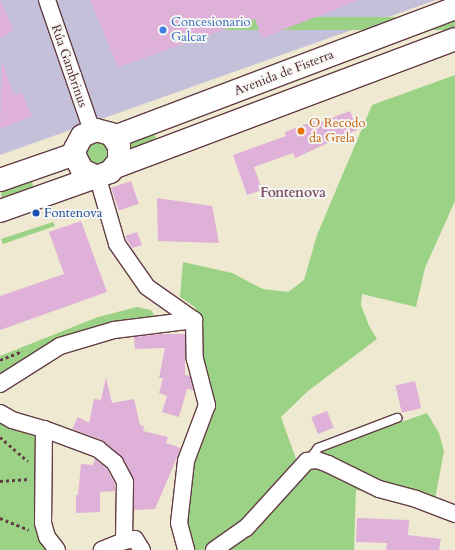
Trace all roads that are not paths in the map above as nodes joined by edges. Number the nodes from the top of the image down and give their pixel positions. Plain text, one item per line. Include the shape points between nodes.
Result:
1 (47, 0) edge
2 (455, 8) edge
3 (455, 39) edge
4 (92, 131) junction
5 (114, 137) junction
6 (75, 154) junction
7 (103, 173) junction
8 (0, 180) edge
9 (0, 211) edge
10 (194, 320) junction
11 (0, 384) edge
12 (0, 413) edge
13 (397, 418) dead end
14 (44, 428) junction
15 (307, 461) junction
16 (455, 514) edge
17 (124, 541) junction
18 (57, 550) edge
19 (102, 550) edge
20 (142, 550) edge
21 (186, 550) edge
22 (214, 550) edge

1 - 4 street, Rúa Gambrinus
2 - 5 main road, Avenida de Fisterra
3 - 7 main road
4 - 5 main road via 104,131
4 - 6 main road via 77,142
5 - 7 main road via 120,153
6 - 7 main road via 82,170
6 - 8 main road
7 - 9 main road
7 - 10 street via 117,244 147,287
10 - 11 street via 114,330 60,346
10 - 21 street via 195,359 207,405 186,461 179,523
12 - 14 street via 12,420
13 - 15 lane via 318,448
14 - 17 street via 98,449 115,463 125,482
14 - 18 street via 43,522 47,537
15 - 16 street via 316,460 328,464 379,489 416,499
15 - 22 street via 246,528
17 - 19 street
17 - 20 street via 135,539

